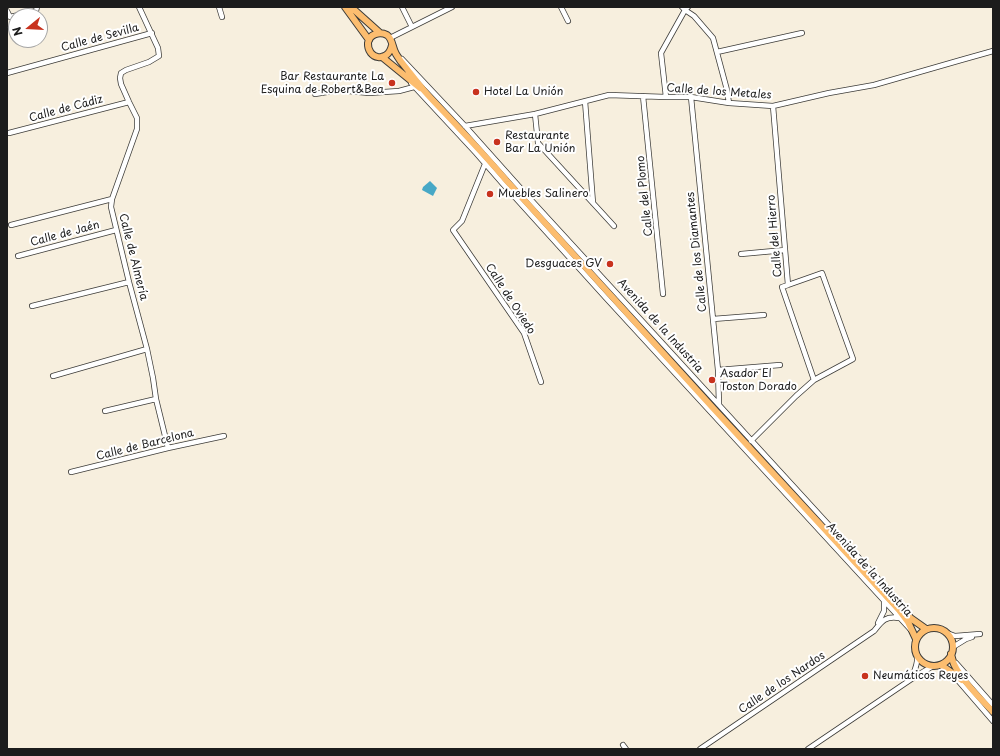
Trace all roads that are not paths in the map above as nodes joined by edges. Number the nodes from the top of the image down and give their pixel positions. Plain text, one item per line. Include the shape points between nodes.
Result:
1 (37, 7) edge
2 (139, 7) edge
3 (219, 7) edge
4 (341, 7) edge
5 (345, 7) edge
6 (351, 7) edge
7 (402, 7) edge
8 (452, 7) edge
9 (561, 7) edge
10 (685, 8) edge
11 (443, 9) edge
12 (7, 12) edge
13 (222, 17) dead end
14 (568, 21) dead end
15 (356, 22) junction
16 (412, 27) junction
17 (152, 33) junction
18 (380, 33) junction
19 (802, 33) dead end
20 (390, 38) junction
21 (369, 40) junction
22 (393, 47) junction
23 (993, 51) edge
24 (717, 52) junction
25 (382, 57) junction
26 (7, 73) edge
27 (406, 78) junction
28 (414, 87) junction
29 (315, 94) dead end
30 (428, 94) junction
31 (643, 96) junction
32 (666, 97) junction
33 (691, 97) junction
34 (584, 101) junction
35 (129, 102) junction
36 (729, 103) junction
37 (773, 106) junction
38 (535, 114) junction
39 (465, 126) junction
40 (9, 133) dead end
41 (485, 164) junction
42 (112, 199) junction
43 (593, 203) junction
44 (11, 225) dead end
45 (614, 226) dead end
46 (116, 230) junction
47 (785, 250) junction
48 (741, 254) dead end
49 (18, 256) dead end
50 (129, 282) junction
51 (788, 285) junction
52 (664, 294) dead end
53 (32, 306) dead end
54 (764, 315) dead end
55 (713, 319) junction
56 (147, 349) junction
57 (780, 364) dead end
58 (718, 370) junction
59 (53, 376) dead end
60 (814, 380) junction
61 (541, 382) dead end
62 (156, 399) junction
63 (719, 405) junction
64 (105, 411) dead end
65 (224, 436) dead end
66 (751, 441) junction
67 (168, 448) junction
68 (71, 472) dead end
69 (884, 602) junction
70 (899, 610) junction
71 (899, 618) junction
72 (911, 618) junction
73 (926, 629) junction
74 (874, 631) junction
75 (913, 632) junction
76 (947, 633) junction
77 (916, 639) junction
78 (953, 647) junction
79 (918, 657) junction
80 (952, 657) junction
81 (941, 665) junction
82 (933, 666) junction
83 (950, 671) junction
84 (910, 680) junction
85 (968, 684) junction
86 (993, 705) edge
87 (993, 712) edge
88 (993, 720) edge
89 (700, 749) edge
90 (808, 749) edge

1 - 12 street via 36,11 10,17
2 - 17 street, Calle de Almería
3 - 13 street
4 - 15 street
5 - 15 main road
6 - 18 main road
7 - 16 street
8 - 11 street
9 - 14 street
10 - 24 street via 713,38
10 - 32 street via 661,53
11 - 16 street
15 - 21 main road
16 - 20 street
17 - 26 street, Calle de Sevilla
17 - 35 street, Calle de Almería via 159,56 121,73 121,84
18 - 20 main road
18 - 21 main road
19 - 24 street
20 - 22 main road
21 - 25 main road via 369,50 372,54
22 - 25 main road via 389,54
22 - 30 main road, Avenida de la Industria via 400,60
22 - 39 street, Avenida de la Industria
23 - 37 street, Calle de los Metales via 874,86
24 - 36 street
25 - 27 main road, Avenida de la Industria
27 - 28 street, Avenida de la Industria
27 - 30 main road, Avenida de la Industria
28 - 29 street via 399,91 333,91
28 - 41 street, Avenida de la Industria
30 - 70 main road, Avenida de la Industria
31 - 32 street, Calle de los Metales
31 - 34 street, Calle de los Metales via 609,95
31 - 52 street, Calle del Plomo
32 - 33 street, Calle de los Metales
33 - 36 street, Calle de los Metales
33 - 55 street, Calle de los Diamantes
34 - 38 street, Calle de los Metales
34 - 43 street
35 - 40 street, Calle de Cádiz
35 - 42 street, Calle de Almería via 136,118 137,129
36 - 37 street, Calle de los Metales
37 - 47 street, Calle del Hierro
38 - 39 street, Calle de los Metales
38 - 43 street via 538,143
39 - 63 street, Avenida de la Industria
41 - 61 street, Calle de Oviedo via 462,221 453,230 524,333
41 - 69 street, Avenida de la Industria
42 - 44 street
42 - 46 street, Calle de Almería via 111,207
43 - 45 street
46 - 49 street, Calle de Jaén
46 - 50 street, Calle de Almería
47 - 48 street
47 - 51 street, Calle del Hierro
50 - 53 street
50 - 56 street, Calle de Almería
51 - 60 street, Calle del Hierro via 782,287
51 - 60 street via 822,274 853,359
54 - 55 street
55 - 58 street, Calle de los Diamantes
56 - 59 street
56 - 62 street, Calle de Almería
57 - 58 street
58 - 63 street, Calle de los Diamantes
60 - 66 street
62 - 64 street
62 - 67 street, Calle de Almería
63 - 66 street, Avenida de la Industria
65 - 67 street, Calle de Barcelona
66 - 72 street, Avenida de la Industria via 903,606
67 - 68 street, Calle de Barcelona
69 - 71 street, Avenida de la Industria
69 - 74 street, Calle de los Nardos via 884,611
70 - 72 main road, Avenida de la Industria
70 - 75 main road, Avenida de la Industria
71 - 74 street, Calle de los Nardos via 891,617 882,621
71 - 75 street, Avenida de la Industria
72 - 73 main road, Avenida de la Industria
73 - 76 main road via 941,629
73 - 77 main road
74 - 89 street, Calle de los Nardos
75 - 77 main road, Avenida de la Industria
76 - 78 main road
76 - 78 street via 955,636 980,634
77 - 79 main road via 914,647
78 - 80 main road
79 - 82 main road via 926,665
79 - 84 street
80 - 81 main road
80 - 85 main road
80 - 86 street
81 - 82 main road
81 - 83 main road
82 - 84 street
83 - 85 main road
83 - 88 street
84 - 90 street
85 - 87 main road

